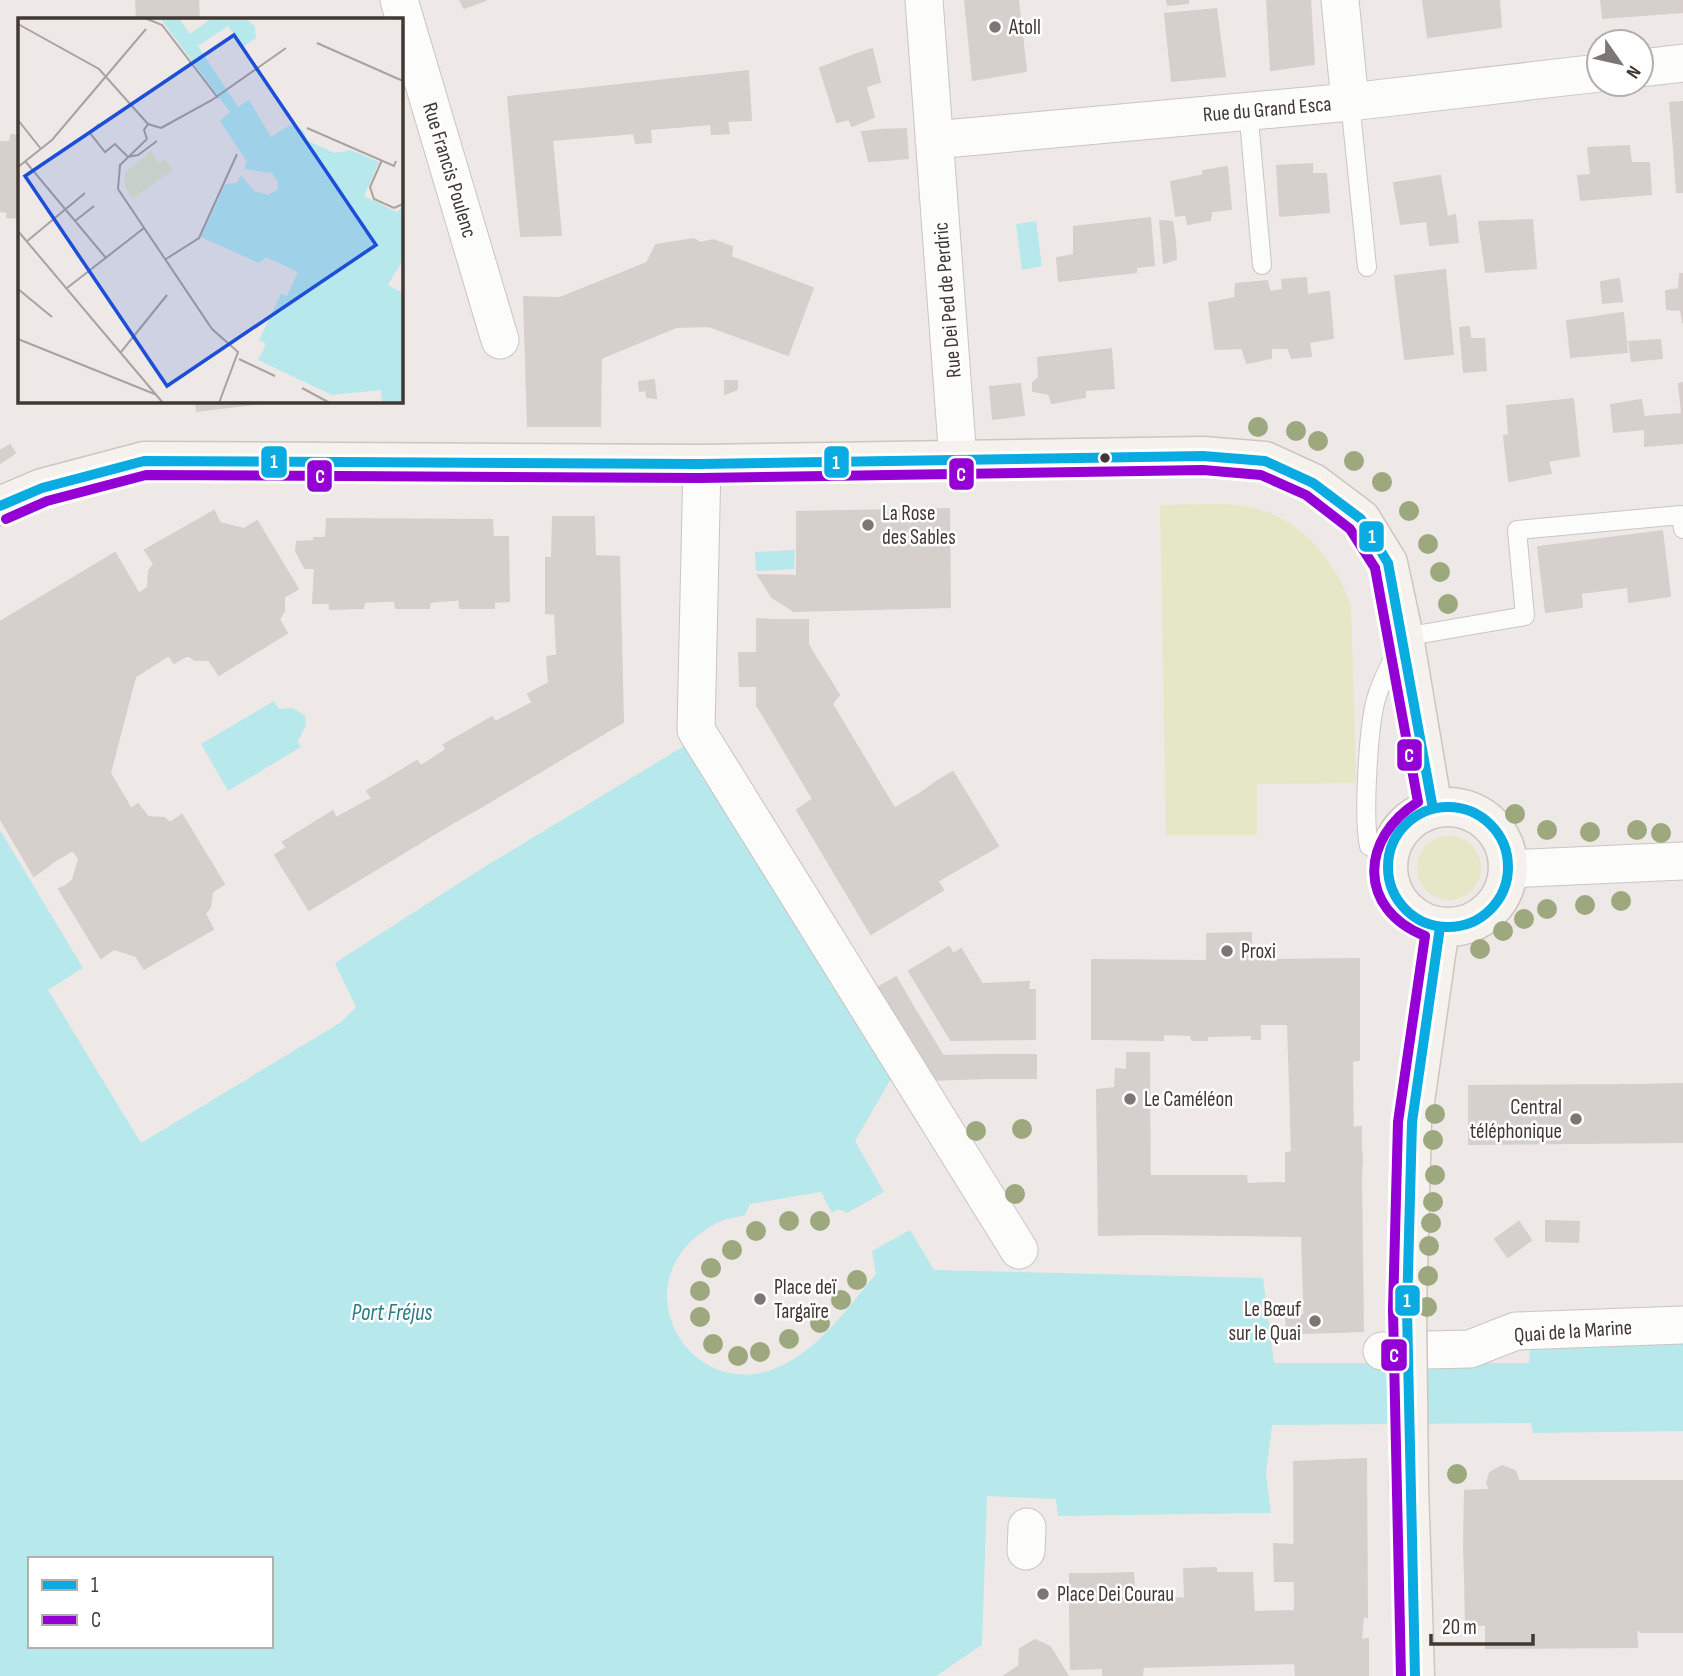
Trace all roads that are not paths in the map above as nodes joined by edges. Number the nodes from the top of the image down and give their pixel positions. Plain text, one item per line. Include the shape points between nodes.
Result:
1 (399, 0) edge
2 (924, 0) edge
3 (1340, 0) edge
4 (1683, 63) edge
5 (1655, 66) edge
6 (1585, 75) edge
7 (1350, 102) junction
8 (1248, 109) junction
9 (934, 140) junction
10 (1262, 265) dead end
11 (1367, 267) dead end
12 (500, 340) dead end
13 (958, 460) junction
14 (702, 464) junction
15 (0, 506) edge
16 (1683, 528) edge
17 (1404, 637) junction
18 (1433, 808) junction
19 (1388, 856) junction
20 (1683, 861) edge
21 (1509, 869) junction
22 (1440, 927) junction
23 (1019, 1250) dead end
24 (1683, 1325) edge
25 (1382, 1351) dead end
26 (1415, 1676) edge

1 - 12 street, Rue Francis Poulenc
2 - 9 street, Rue Dei Ped de Perdric
3 - 7 street
4 - 5 street
6 - 7 street, Rue du Grand Esca
7 - 8 street, Rue du Grand Esca
7 - 11 lane
8 - 9 street, Rue du Grand Esca
8 - 10 lane
9 - 13 street, Rue Dei Ped de Perdric
13 - 14 street
13 - 17 street via 1203,456 1265,461 1313,483 1361,519 1388,563
14 - 15 street via 144,461 42,488
14 - 23 street via 695,730
16 - 17 lane via 1681,515 1517,530 1525,616
17 - 18 street
17 - 19 lane via 1376,697 1370,752 1365,828 1369,846
18 - 19 street via 1412,818 1397,835
18 - 21 street via 1455,807 1476,813 1494,827 1505,846
19 - 22 street via 1388,872 1399,903 1424,923
20 - 21 street
21 - 22 street via 1500,896 1482,918 1465,926
22 - 26 street, bridge via 1412,1122 1407,1310
24 - 25 street, Quai de la Marine via 1516,1331 1470,1349

